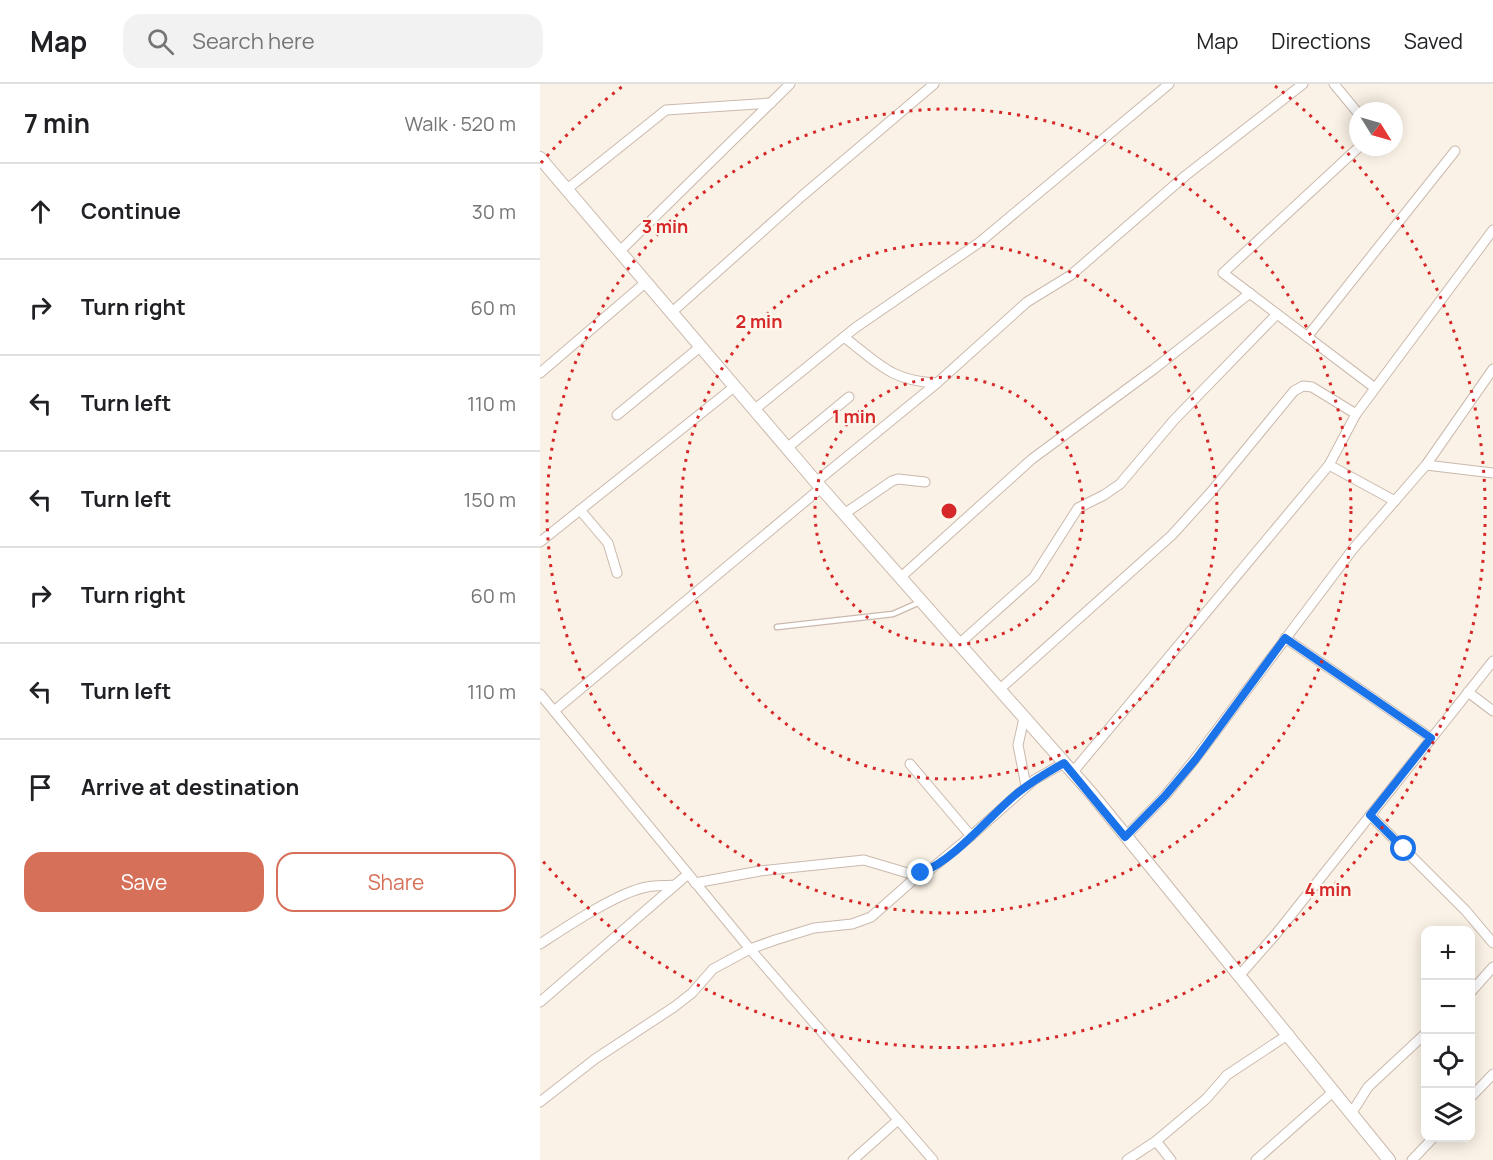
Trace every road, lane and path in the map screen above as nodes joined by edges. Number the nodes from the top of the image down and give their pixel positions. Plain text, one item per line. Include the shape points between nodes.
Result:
1 (790, 84) edge
2 (934, 84) edge
3 (1169, 84) edge
4 (1303, 84) edge
5 (1334, 84) edge
6 (1349, 102) edge
7 (771, 103) junction
8 (1455, 151) dead end
9 (1349, 156) edge
10 (540, 158) edge
11 (566, 190) junction
12 (1493, 230) edge
13 (619, 252) junction
14 (645, 283) junction
15 (1250, 293) junction
16 (671, 313) junction
17 (1277, 314) junction
18 (844, 337) junction
19 (1307, 337) junction
20 (700, 347) junction
21 (1493, 369) edge
22 (540, 373) edge
23 (937, 383) junction
24 (734, 387) junction
25 (1375, 388) junction
26 (849, 397) dead end
27 (754, 410) junction
28 (1356, 414) junction
29 (617, 415) dead end
30 (787, 448) junction
31 (1329, 465) junction
32 (1426, 465) junction
33 (1493, 473) edge
34 (925, 482) dead end
35 (819, 485) junction
36 (1395, 501) junction
37 (580, 510) junction
38 (844, 514) junction
39 (540, 542) edge
40 (617, 573) dead end
41 (901, 577) junction
42 (922, 601) junction
43 (777, 627) dead end
44 (1285, 638) junction
45 (960, 644) junction
46 (1493, 661) edge
47 (1000, 689) junction
48 (1468, 692) junction
49 (540, 694) edge
50 (554, 711) junction
51 (1493, 711) edge
52 (1024, 718) junction
53 (1431, 738) junction
54 (910, 764) dead end
55 (1068, 768) junction
56 (1026, 786) junction
57 (1370, 815) junction
58 (971, 836) junction
59 (1125, 837) junction
60 (921, 873) junction
61 (688, 874) junction
62 (695, 883) junction
63 (675, 885) junction
64 (1493, 943) edge
65 (540, 944) edge
66 (750, 949) junction
67 (1493, 967) edge
68 (1239, 976) junction
69 (1475, 987) edge
70 (540, 1002) edge
71 (1289, 1034) junction
72 (1424, 1034) edge
73 (1493, 1074) edge
74 (1334, 1091) junction
75 (1475, 1093) edge
76 (540, 1102) edge
77 (1351, 1114) junction
78 (898, 1120) junction
79 (1156, 1141) junction
80 (1428, 1142) edge
81 (1385, 1158) edge
82 (853, 1160) edge
83 (933, 1160) edge
84 (1127, 1160) edge
85 (1171, 1160) edge
86 (1256, 1160) edge
87 (1412, 1160) edge

1 - 7 street
2 - 16 street
3 - 18 street via 980,242
4 - 23 street via 1185,176 1071,275 1027,302
5 - 6 street
7 - 11 street via 666,110
7 - 13 street
8 - 19 street
9 - 15 street via 1223,273
10 - 11 street
11 - 13 street
12 - 25 street
13 - 14 street
14 - 16 street
14 - 22 street
15 - 17 street
15 - 41 street via 1032,459
16 - 20 street
17 - 19 street
17 - 45 street via 1166,429 1120,484 1078,508 1034,577
18 - 23 street via 893,374 912,382
18 - 27 street
19 - 25 street
20 - 24 street
20 - 29 street
21 - 32 street
23 - 35 street
24 - 27 street
24 - 37 street
25 - 28 street
26 - 30 street
27 - 30 street
28 - 31 street
28 - 47 street via 1312,387 1294,391 1172,535
30 - 35 street
31 - 36 street
31 - 55 street
32 - 33 street
32 - 36 street
34 - 38 street via 892,481
35 - 38 street
35 - 50 street
36 - 44 street
37 - 39 street
37 - 40 street via 608,543
38 - 41 street
41 - 42 street
42 - 43 lane via 893,614
42 - 45 street
44 - 53 street
44 - 59 street via 1196,759
45 - 47 street
46 - 48 street
47 - 52 street
48 - 51 street
48 - 53 street
49 - 50 street
50 - 61 street
52 - 55 street
52 - 56 street via 1018,745
53 - 57 street
54 - 58 street
55 - 56 street
55 - 59 street
56 - 58 street
57 - 64 street
57 - 68 street
58 - 60 street
59 - 68 street
60 - 62 street via 911,874 864,860
60 - 66 street via 898,896 862,920 814,928
61 - 62 street
61 - 63 street
62 - 66 street
63 - 65 street via 646,887 565,927
63 - 70 street
66 - 76 street via 713,969 683,1000 595,1059
66 - 78 street
67 - 69 street
68 - 71 street
71 - 74 street
71 - 79 street via 1227,1075 1206,1099
72 - 77 street via 1368,1086
73 - 75 street
74 - 77 street
74 - 86 street
77 - 81 street
78 - 82 street
78 - 83 street
79 - 84 street
79 - 85 street
80 - 87 street

